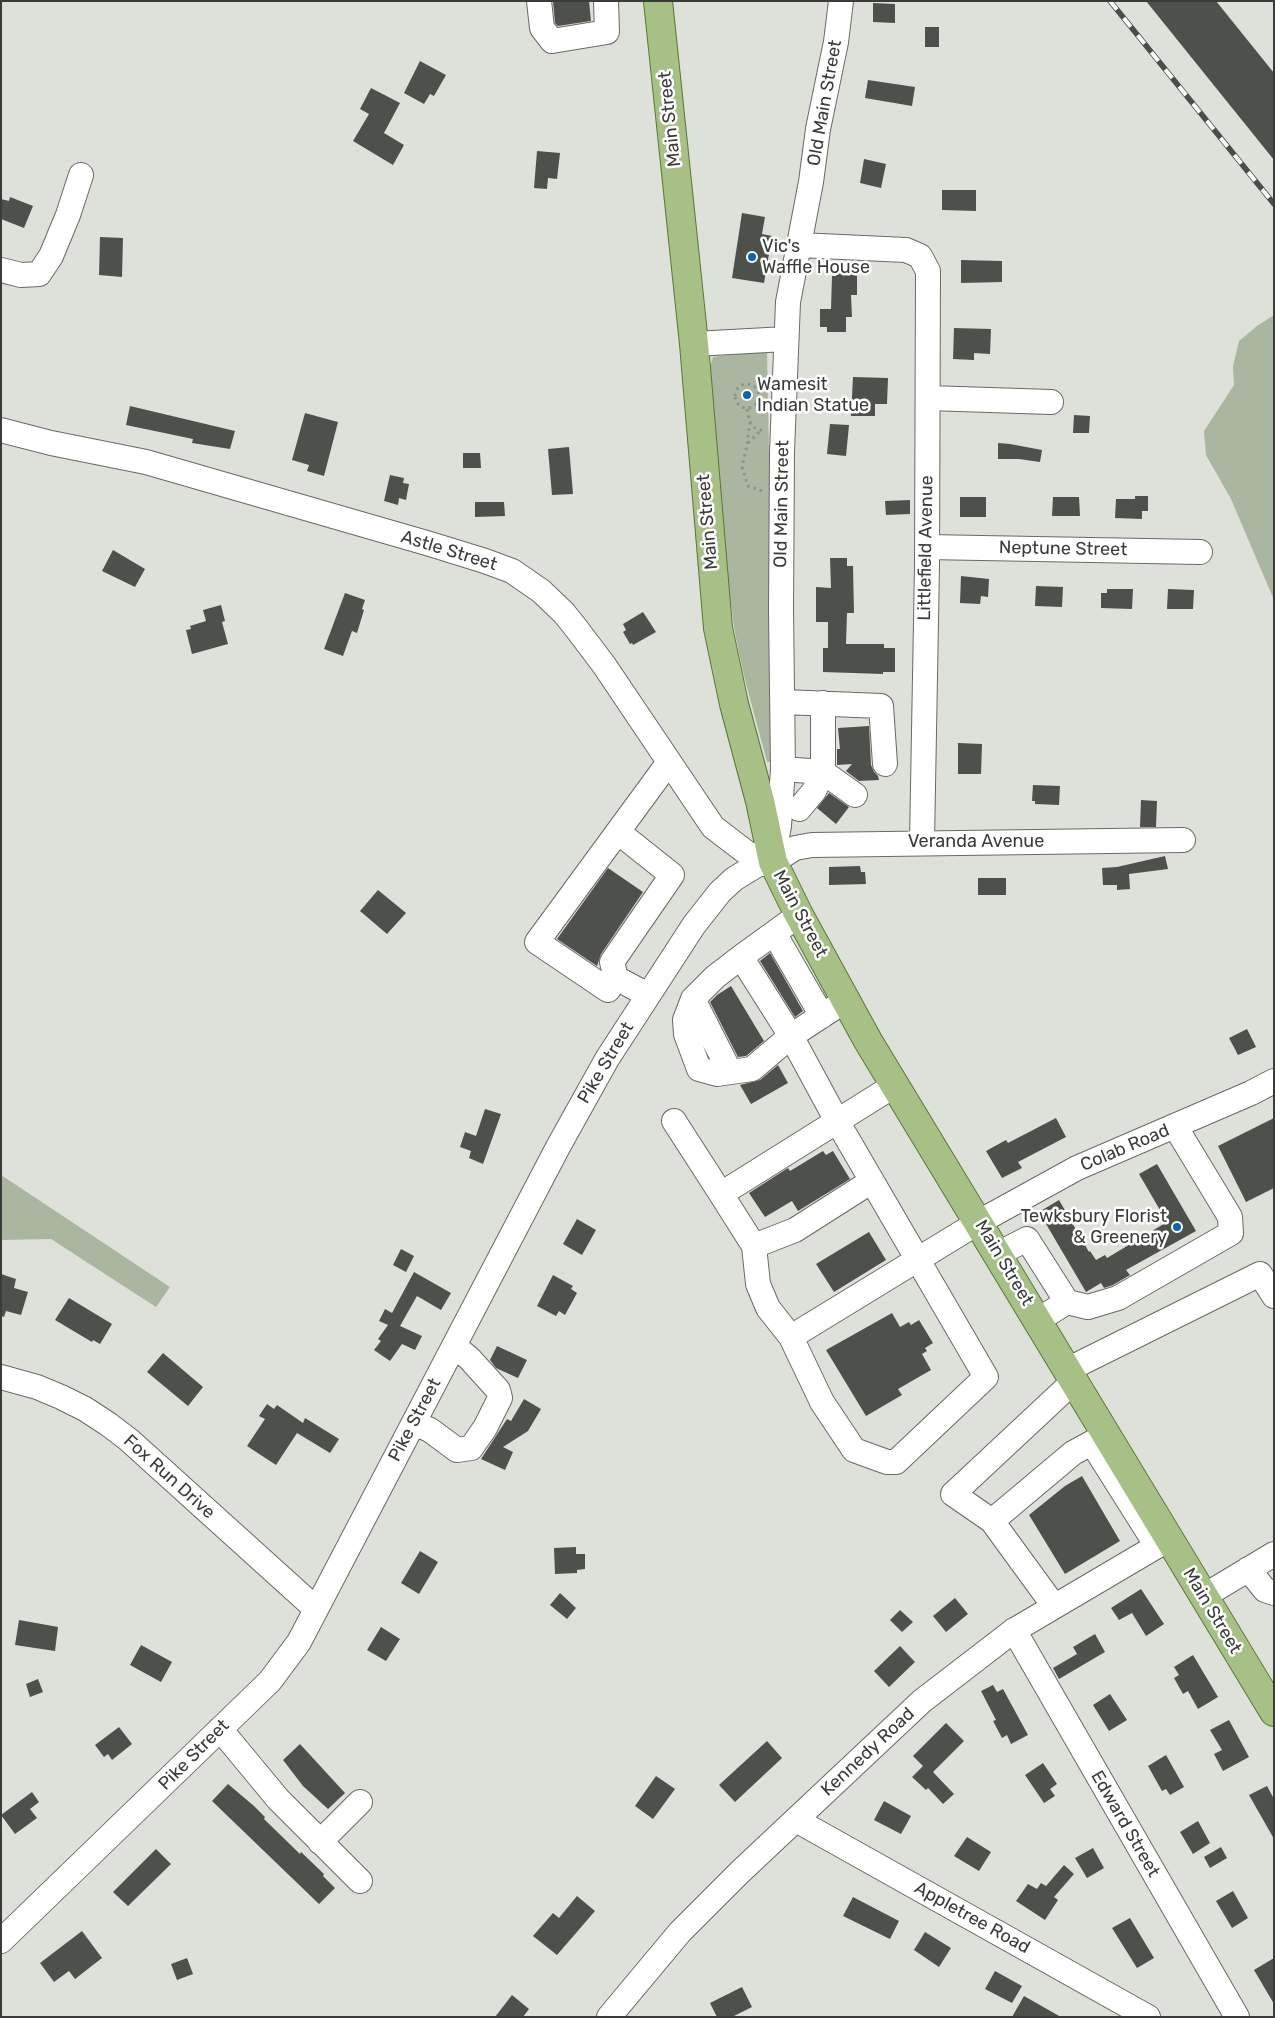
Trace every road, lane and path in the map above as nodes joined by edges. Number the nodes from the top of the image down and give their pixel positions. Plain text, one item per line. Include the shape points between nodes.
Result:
1 (539, 1) edge
2 (606, 1) edge
3 (840, 1) edge
4 (663, 6) edge
5 (81, 175) dead end
6 (799, 245) junction
7 (1, 270) edge
8 (786, 339) junction
9 (694, 344) junction
10 (928, 398) junction
11 (1051, 402) dead end
12 (748, 409) junction
13 (750, 422) junction
14 (1, 430) edge
15 (772, 430) junction
16 (748, 443) junction
17 (782, 492) junction
18 (926, 547) junction
19 (1200, 552) dead end
20 (783, 702) junction
21 (823, 704) junction
22 (669, 762) junction
23 (885, 764) dead end
24 (783, 769) junction
25 (823, 772) junction
26 (855, 795) dead end
27 (799, 809) dead end
28 (618, 832) junction
29 (1183, 840) dead end
30 (922, 842) junction
31 (772, 862) junction
32 (799, 916) junction
33 (774, 933) junction
34 (740, 957) junction
35 (616, 978) junction
36 (648, 995) junction
37 (846, 1000) junction
38 (822, 1016) junction
39 (792, 1036) junction
40 (1274, 1081) edge
41 (895, 1085) junction
42 (674, 1121) dead end
43 (837, 1121) junction
44 (1174, 1126) junction
45 (872, 1181) junction
46 (721, 1194) junction
47 (979, 1222) junction
48 (754, 1246) junction
49 (998, 1254) junction
50 (918, 1259) junction
51 (1274, 1296) edge
52 (1067, 1302) junction
53 (1038, 1320) junction
54 (791, 1337) junction
55 (454, 1346) junction
56 (1070, 1376) junction
57 (1, 1377) edge
58 (414, 1423) junction
59 (1099, 1439) junction
60 (992, 1521) junction
61 (1163, 1542) junction
62 (1274, 1554) edge
63 (1248, 1569) junction
64 (1274, 1594) edge
65 (1204, 1596) junction
66 (1054, 1606) junction
67 (316, 1610) junction
68 (1014, 1630) junction
69 (1274, 1712) edge
70 (220, 1729) junction
71 (360, 1802) dead end
72 (796, 1820) junction
73 (320, 1842) junction
74 (360, 1881) dead end
75 (1, 1941) edge
76 (609, 2017) edge
77 (1148, 2017) edge
78 (1237, 2017) edge

1 - 2 street via 542,28 552,41 607,32
3 - 6 street, Old Main Street via 837,34
4 - 9 main road, Main Street
5 - 7 street via 51,256 39,274 21,275
6 - 8 street, Old Main Street via 788,302
6 - 10 street, Littlefield Avenue via 906,250 920,256 928,271
8 - 9 street
8 - 15 street, Old Main Street
9 - 31 main road, Main Street via 718,628
10 - 11 street
10 - 18 street, Littlefield Avenue
12 - 12 path via 755,406 758,391 750,384 742,384 737,389 736,399 740,408
12 - 13 path
13 - 15 path via 755,428
13 - 16 path
14 - 22 street, Astle Street via 153,464 512,571 564,613
15 - 16 path
15 - 17 street, Old Main Street
16 - 17 path via 742,467 748,486 758,491
17 - 20 street, Old Main Street
18 - 19 street, Neptune Street
18 - 30 street, Littlefield Avenue
20 - 21 street
20 - 24 street, Old Main Street
21 - 23 street via 881,706
21 - 25 street
22 - 28 street
22 - 31 street, Astle Street via 713,827 747,853
24 - 25 street
24 - 31 street, Old Main Street via 779,826
25 - 26 street
25 - 27 street via 814,791
28 - 35 street via 672,875 612,962
28 - 35 street via 537,942 608,990
29 - 30 street, Veranda Avenue
30 - 31 street, Veranda Avenue via 812,845 795,848
31 - 32 main road, Main Street
31 - 36 street, Pike Street via 744,871 720,892
32 - 33 street
32 - 37 main road, Main Street
33 - 34 street
33 - 38 street
34 - 39 street
34 - 39 street via 694,999 730,1072 752,1069
35 - 36 street
36 - 55 street, Pike Street via 607,1059 558,1147
37 - 38 street
37 - 41 main road, Main Street
38 - 39 street
39 - 43 street
40 - 44 street, Colab Road
41 - 43 street
41 - 47 main road, Main Street
42 - 46 street
43 - 45 street
43 - 46 street
44 - 47 street, Colab Road via 1077,1168
44 - 52 street via 1230,1216 1231,1233 1118,1298 1088,1307
45 - 48 street via 796,1230
45 - 50 street
46 - 48 street
47 - 49 main road, Main Street
47 - 50 street, Colab Road
48 - 54 street via 758,1284 768,1308
49 - 52 street via 1027,1240
49 - 53 main road, Main Street
50 - 54 street, Colab Road
50 - 54 street via 986,1377 896,1462 854,1450 822,1402
51 - 56 street via 1260,1274
52 - 53 street
53 - 56 main road, Main Street
55 - 58 street, Pike Street
55 - 58 street via 498,1390 500,1398 485,1428 471,1448 458,1450
56 - 59 main road, Main Street
56 - 60 street via 952,1494
57 - 67 street, Fox Run Drive via 62,1397 108,1424
58 - 67 street, Pike Street
59 - 60 street via 1074,1454
59 - 61 main road, Main Street
60 - 66 street
61 - 65 main road, Main Street
61 - 66 street, Kennedy Road
62 - 63 street
63 - 64 street via 1265,1590
63 - 65 street
65 - 69 main road, Main Street
66 - 68 street, Kennedy Road
67 - 70 street, Pike Street via 299,1642 270,1681
68 - 72 street, Kennedy Road via 922,1701
68 - 78 street, Edward Street
70 - 73 street via 278,1799
70 - 75 street, Pike Street
71 - 73 street
72 - 76 street, Kennedy Road via 680,1932
72 - 77 street, Appletree Road
73 - 74 street

